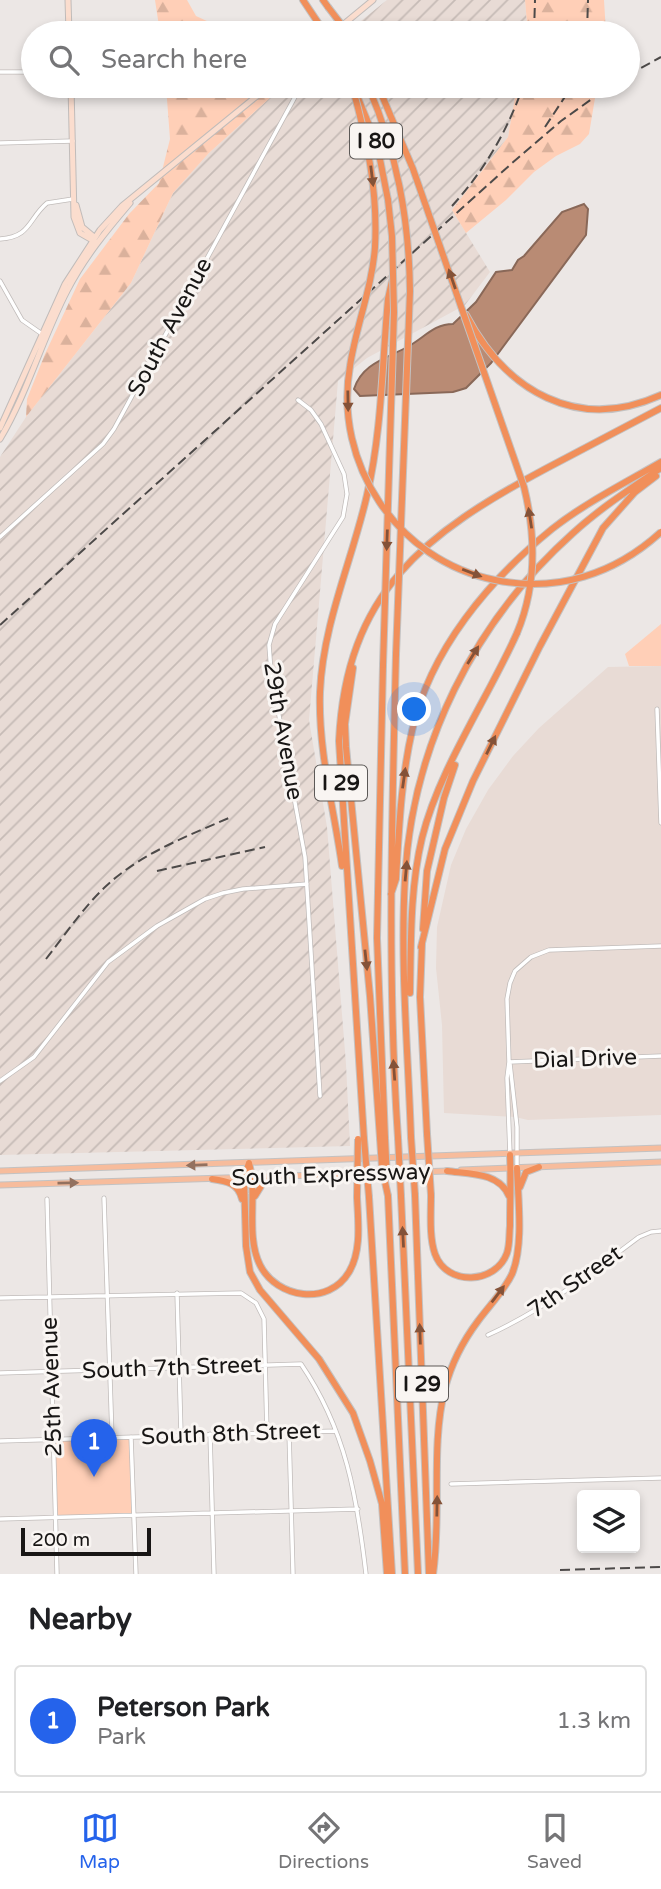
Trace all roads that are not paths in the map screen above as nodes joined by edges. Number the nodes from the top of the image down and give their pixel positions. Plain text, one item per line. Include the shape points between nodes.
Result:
1 (68, 0) edge
2 (303, 0) edge
3 (323, 0) edge
4 (373, 0) edge
5 (69, 21) edge
6 (318, 21) edge
7 (337, 21) edge
8 (348, 21) edge
9 (0, 72) edge
10 (21, 72) edge
11 (71, 98) edge
12 (254, 98) edge
13 (294, 98) edge
14 (355, 98) edge
15 (357, 98) edge
16 (373, 98) edge
17 (384, 98) edge
18 (73, 141) junction
19 (0, 143) edge
20 (139, 193) junction
21 (75, 199) junction
22 (101, 229) junction
23 (84, 233) junction
24 (0, 239) edge
25 (94, 240) junction
26 (85, 250) junction
27 (394, 276) junction
28 (0, 281) edge
29 (461, 305) junction
30 (45, 335) junction
31 (661, 396) edge
32 (298, 400) dead end
33 (661, 408) edge
34 (0, 428) edge
35 (0, 439) edge
36 (661, 467) edge
37 (661, 532) edge
38 (0, 537) edge
39 (356, 649) junction
40 (657, 709) dead end
41 (461, 745) junction
42 (661, 822) edge
43 (307, 884) junction
44 (391, 894) junction
45 (349, 920) junction
46 (661, 946) edge
47 (421, 947) junction
48 (661, 1056) edge
49 (408, 1061) junction
50 (509, 1062) junction
51 (0, 1081) edge
52 (320, 1096) dead end
53 (382, 1138) junction
54 (361, 1139) junction
55 (661, 1148) edge
56 (514, 1154) junction
57 (659, 1162) edge
58 (248, 1163) junction
59 (539, 1167) junction
60 (514, 1168) junction
61 (0, 1171) edge
62 (447, 1171) junction
63 (253, 1177) junction
64 (274, 1177) junction
65 (244, 1178) junction
66 (212, 1179) junction
67 (0, 1185) edge
68 (104, 1198) dead end
69 (47, 1199) dead end
70 (514, 1203) junction
71 (253, 1212) junction
72 (245, 1216) junction
73 (661, 1231) edge
74 (177, 1293) junction
75 (108, 1295) junction
76 (49, 1297) junction
77 (0, 1298) edge
78 (488, 1335) dead end
79 (265, 1365) junction
80 (179, 1368) junction
81 (110, 1370) junction
82 (51, 1371) junction
83 (0, 1373) edge
84 (336, 1431) junction
85 (289, 1432) junction
86 (267, 1433) junction
87 (210, 1434) junction
88 (181, 1435) junction
89 (112, 1437) junction
90 (131, 1437) junction
91 (53, 1439) junction
92 (0, 1441) edge
93 (661, 1478) edge
94 (451, 1484) dead end
95 (359, 1509) junction
96 (291, 1510) junction
97 (213, 1513) junction
98 (134, 1515) junction
99 (56, 1518) junction
100 (0, 1520) edge
101 (57, 1574) edge
102 (136, 1574) edge
103 (214, 1574) edge
104 (293, 1574) edge
105 (366, 1574) edge
106 (390, 1574) edge
107 (405, 1574) edge
108 (418, 1574) edge
109 (431, 1574) edge

1 - 5 main road
2 - 6 highway
3 - 7 highway, bridge
4 - 8 main road
9 - 10 street
11 - 18 main road
12 - 20 main road
13 - 38 street, South Avenue via 114,429
14 -> 37 highway, bridge via 370,160 375,235 366,302 349,366 347,406 358,461 378,502 404,532 432,554 488,579 526,585 605,570
15 - 27 highway, I 80, bridge via 383,172
16 - 44 highway, bridge via 390,142 406,212 410,291
29 -> 17 highway, bridge
18 - 19 street
18 - 21 main road
20 - 22 main road
20 - 25 main road
21 - 23 main road via 74,220
21 - 24 street via 47,203 24,232
22 - 23 main road
22 - 25 main road
23 - 25 main road
23 - 26 main road
25 - 26 main road
25 - 30 main road
26 - 30 main road via 65,284
27 - 45 highway, bridge via 388,299 375,456 333,611 320,691 321,731
27 -> 53 highway, bridge via 377,939
28 - 30 street via 22,320
29 - 31 highway, bridge via 501,366 534,392 586,409 613,409
41 -> 29 highway, bridge via 524,617 532,575 532,522 517,461
30 - 34 main road
30 - 35 main road
32 - 43 street, 29th Avenue via 321,424 344,474 347,494 343,517 275,624 269,645
33 - 39 highway, I 29 via 471,511 430,542 384,594
44 -> 36 highway via 412,730 440,657 492,587 553,529
47 -> 36 highway via 445,849 540,646 603,528
49 -> 36 highway, I 29 via 405,877 418,788 443,713 465,667 516,591 572,533
39 - 45 highway, I 29 via 342,698 340,741
39 -> 53 highway via 345,747
40 - 42 street
41 - 47 highway via 427,871
41 - 49 highway via 436,794 422,837 415,882
43 - 51 street via 223,893 157,926 108,962 34,1057
43 - 52 street, 29th Avenue
108 -> 44 highway, bridge via 392,1051
45 - 54 highway, I 29
46 - 50 street via 548,950 522,963 508,993
47 - 70 highway, bridge via 435,1254 448,1271 465,1277 488,1274 498,1267 509,1248
48 - 50 street, Dial Drive
109 -> 49 highway, I 29, bridge
50 - 56 street
50 - 56 street
53 - 107 highway, bridge
54 - 71 highway, bridge via 356,1255 340,1283 315,1294 294,1293 275,1284 256,1255
54 - 106 highway, I 29, bridge via 369,1196
55 - 56 main road, South Expressway
56 - 58 main road, South Expressway
56 - 60 highway
57 - 59 main road, South Expressway
58 -> 61 main road, South Expressway
58 - 63 highway
58 - 65 highway
59 - 60 main road, South Expressway
59 - 70 highway via 524,1175
60 - 62 main road, South Expressway
60 - 70 highway
62 - 64 main road, South Expressway
62 - 70 highway via 493,1178
63 - 64 main road, South Expressway
63 - 65 main road, South Expressway
63 - 71 highway
64 - 71 highway via 258,1189
65 - 66 main road, South Expressway
65 - 72 highway
67 -> 66 main road, South Expressway
66 - 72 highway via 238,1188
68 - 75 street
69 - 76 street, 25th Avenue
109 -> 70 highway via 437,1547 439,1427 446,1386 462,1347 515,1265
72 - 106 highway via 254,1280 318,1359 345,1398 361,1433 382,1504
73 - 78 street, 7th Street via 639,1237 557,1298
74 - 75 street
74 - 79 street via 241,1293 252,1300 262,1312
74 - 80 street
75 - 76 street
75 - 81 street
76 - 77 street
76 - 82 street, 25th Avenue
79 - 80 street, South 7th Street
79 - 84 street, South 7th Street via 301,1364
79 - 86 street
80 - 81 street, South 7th Street
80 - 88 street
81 - 82 street, South 7th Street
81 - 89 street
82 - 83 street, South 7th Street
82 - 91 street, 25th Avenue
84 - 85 street, South 8th Street
84 - 95 street
85 - 86 street, South 8th Street
85 - 96 street
86 - 87 street, South 8th Street
87 - 88 street, South 8th Street
87 - 97 street
88 - 90 street, South 8th Street
89 - 90 street, South 8th Street
89 - 91 street, South 8th Street
90 - 98 street
91 - 92 street, South 8th Street
91 - 99 street, 25th Avenue
93 - 94 street
95 - 96 street
95 - 105 street
96 - 97 street
96 - 104 street
97 - 98 street
97 - 103 street
98 - 99 street
98 - 102 street
99 - 100 street
99 - 101 street, 25th Avenue

